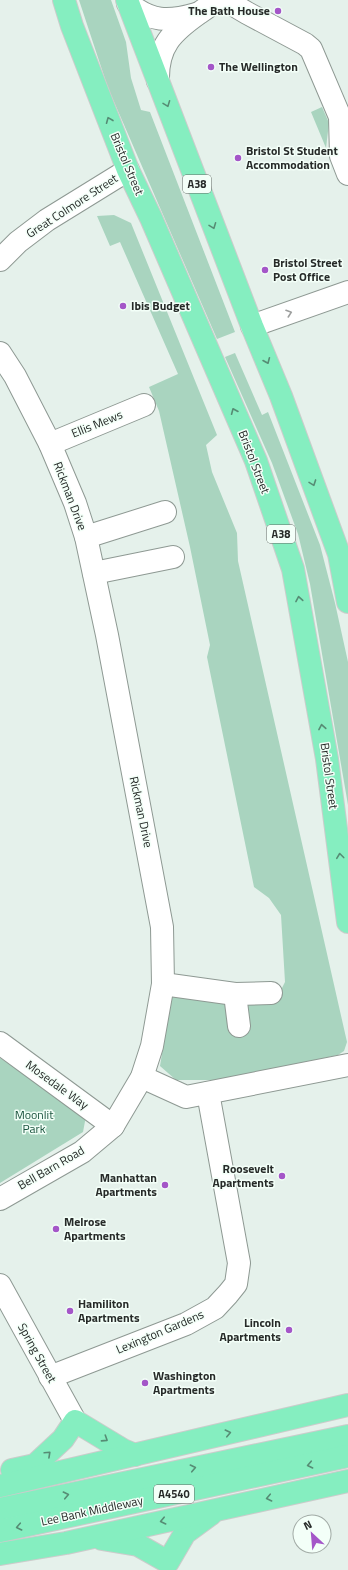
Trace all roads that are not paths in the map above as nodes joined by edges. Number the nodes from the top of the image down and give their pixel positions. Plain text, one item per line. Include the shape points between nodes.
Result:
1 (57, 0) edge
2 (64, 0) edge
3 (225, 0) edge
4 (127, 2) edge
5 (207, 6) edge
6 (72, 26) junction
7 (158, 81) junction
8 (128, 170) junction
9 (348, 174) edge
10 (0, 260) edge
11 (348, 292) edge
12 (252, 326) junction
13 (0, 353) edge
14 (144, 405) dead end
15 (50, 444) junction
16 (165, 512) dead end
17 (86, 536) junction
18 (173, 557) dead end
19 (94, 573) junction
20 (348, 602) edge
21 (348, 922) edge
22 (163, 984) junction
23 (271, 993) dead end
24 (235, 994) junction
25 (239, 1026) dead end
26 (0, 1043) edge
27 (348, 1065) edge
28 (142, 1077) junction
29 (208, 1093) junction
30 (113, 1126) junction
31 (0, 1198) edge
32 (0, 1285) edge
33 (6, 1308) edge
34 (50, 1377) junction
35 (348, 1405) edge
36 (348, 1415) edge
37 (75, 1421) junction
38 (282, 1421) junction
39 (348, 1436) edge
40 (135, 1455) junction
41 (348, 1456) edge
42 (0, 1473) edge
43 (348, 1481) edge
44 (0, 1486) edge
45 (0, 1509) edge
46 (216, 1509) junction
47 (0, 1531) edge
48 (89, 1538) junction
49 (0, 1554) edge
50 (168, 1566) edge

1 - 6 highway
2 - 6 highway, A38
3 - 9 street via 311,49 340,117 341,156
4 - 5 street via 147,16 178,20
4 - 7 highway, A38
5 - 7 street via 178,30 161,52
8 -> 6 highway, Bristol Street / A38
7 -> 12 highway, A38
8 - 10 street, Great Colmore Street via 47,220 18,242
21 -> 8 highway, Bristol Street / A38 via 327,759 293,570 256,461
12 -> 11 street
12 -> 20 highway, A38 via 281,396 339,554
13 - 15 street, Rickman Drive via 15,376
14 - 15 street, Ellis Mews
15 - 17 street, Rickman Drive
16 - 17 street
17 - 19 street, Rickman Drive
18 - 19 street
19 - 22 street, Rickman Drive via 161,920
22 - 24 street
22 - 28 street, Rickman Drive via 152,1046
23 - 24 street
24 - 25 street
26 - 30 street, Mosedale Way
27 - 29 street
28 - 29 street via 186,1097
28 - 30 street, Bell Barn Road
29 - 34 street, Lexington Gardens via 239,1263 236,1284 215,1308 186,1324
30 - 31 street, Bell Barn Road via 82,1152
32 - 33 street, Spring Street
33 - 34 street, Spring Street
34 - 37 street, Spring Street
35 - 38 highway
36 - 38 highway
37 -> 40 highway
42 -> 37 highway via 35,1465 63,1439
40 -> 38 highway
45 -> 39 highway, Lee Bank Middleway / A4540
40 - 44 highway
41 -> 47 highway, Lee Bank Middleway / A4540
43 -> 46 highway
46 -> 48 highway
46 - 50 highway via 185,1533
48 - 49 highway
48 - 50 highway via 138,1545

